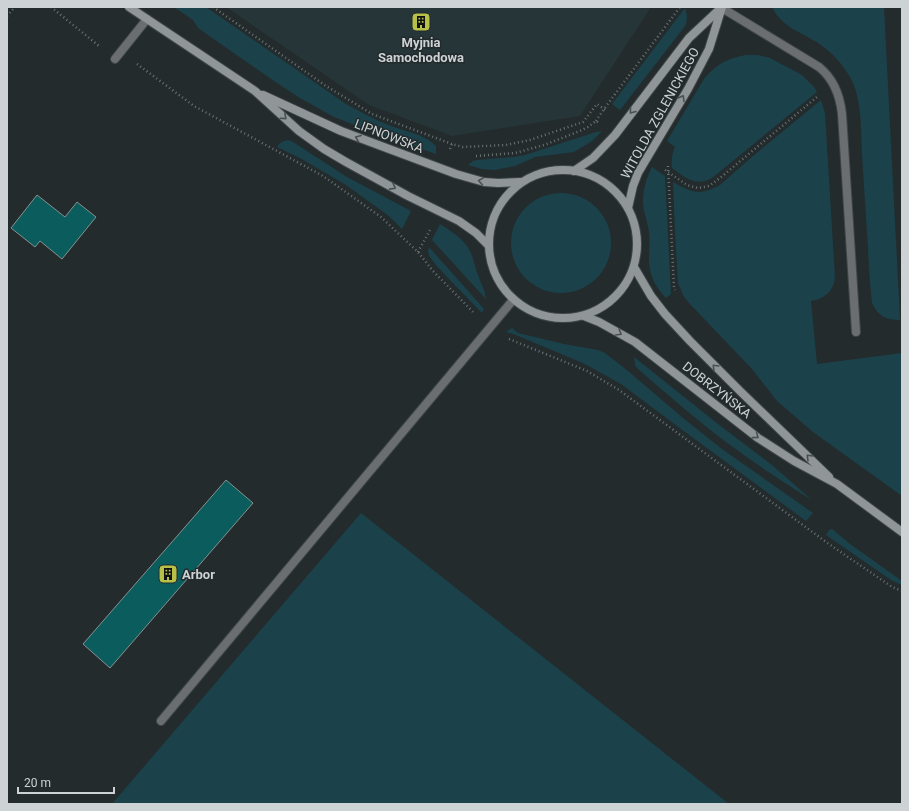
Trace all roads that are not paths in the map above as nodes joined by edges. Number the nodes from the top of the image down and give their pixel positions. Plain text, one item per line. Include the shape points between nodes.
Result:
1 (129, 7) edge
2 (722, 7) edge
3 (147, 20) junction
4 (115, 59) road end
5 (255, 91) junction
6 (574, 171) junction
7 (520, 182) junction
8 (628, 208) junction
9 (488, 245) junction
10 (634, 267) junction
11 (513, 300) junction
12 (584, 316) junction
13 (856, 332) dead end
14 (836, 484) junction
15 (902, 532) edge
16 (161, 721) dead end

1 - 3 main road, LIPNOWSKA
2 -> 6 main road, WITOLDA ZGLENICKIEGO via 688,38 607,144
8 -> 2 main road, WITOLDA ZGLENICKIEGO via 638,173 709,49
2 - 13 lane via 819,67 836,88 842,114
3 - 4 lane
3 - 5 main road, LIPNOWSKA
7 -> 5 main road, LIPNOWSKA via 484,182 456,174 341,131
5 -> 9 main road, LIPNOWSKA via 299,131 324,149 459,221
6 - 7 main road via 546,171
6 - 8 main road via 603,180 613,188
7 - 9 main road via 509,192 496,211
8 - 10 main road via 637,236
9 - 11 main road via 495,272
10 - 12 main road via 626,285 605,306
14 -> 10 main road, DOBRZYŃSKA via 690,341 651,296
11 - 12 main road via 529,311 551,317
11 - 16 lane
12 -> 14 main road, DOBRZYŃSKA via 635,342 758,438 794,462
14 - 15 main road, DOBRZYŃSKA

